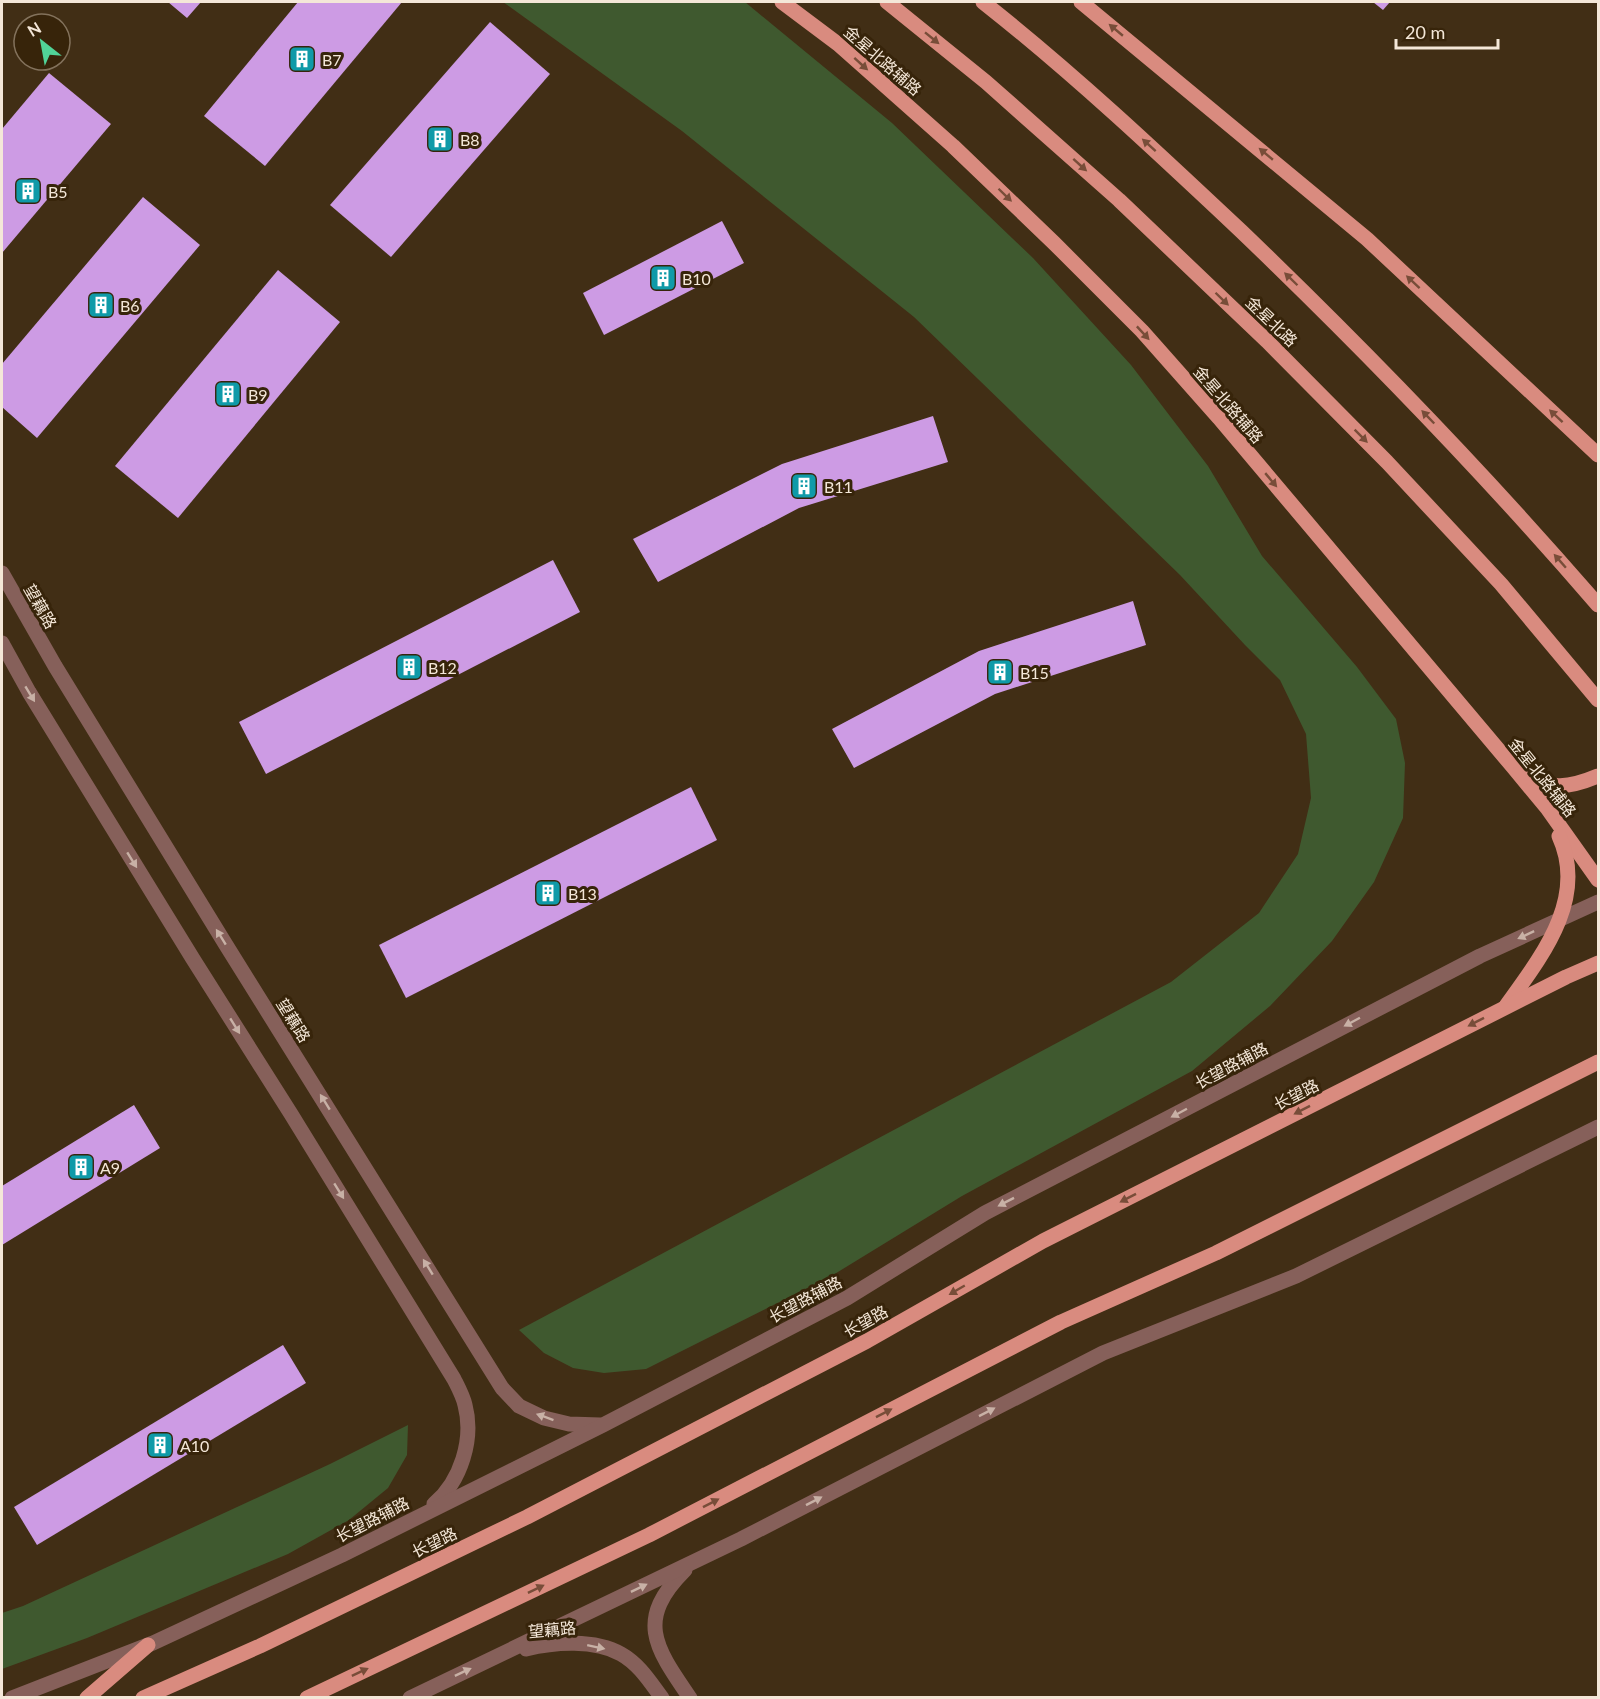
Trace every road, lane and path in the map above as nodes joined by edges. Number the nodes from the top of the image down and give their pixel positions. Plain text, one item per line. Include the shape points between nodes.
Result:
1 (782, 2) edge
2 (799, 2) edge
3 (887, 2) edge
4 (983, 2) edge
5 (1081, 2) edge
6 (838, 44) junction
7 (1599, 455) edge
8 (2, 573) edge
9 (1599, 605) edge
10 (2, 643) edge
11 (1599, 700) edge
12 (1513, 767) junction
13 (1599, 776) edge
14 (1547, 808) junction
15 (1599, 880) edge
16 (1599, 902) edge
17 (1559, 920) junction
18 (1599, 963) edge
19 (1504, 1008) junction
20 (1599, 1062) edge
21 (1599, 1074) edge
22 (1548, 1087) junction
23 (1599, 1127) edge
24 (603, 1425) junction
25 (421, 1515) junction
26 (694, 1561) junction
27 (148, 1645) junction
28 (497, 1656) junction
29 (12, 1698) edge
30 (87, 1698) edge
31 (143, 1698) edge
32 (307, 1698) edge
33 (410, 1698) edge
34 (662, 1698) edge
35 (690, 1698) edge

1 - 6 main road, 金星北路辅路
2 - 6 main road
3 -> 11 main road, 金星北路 via 986,82 1119,200 1267,341 1501,584
9 -> 4 main road via 1433,421 1308,296 1164,158
7 -> 5 main road via 1367,239
6 -> 12 main road, 金星北路辅路 via 962,154 1142,332
24 -> 8 street, 望藕路 via 569,1424 544,1418 519,1406 502,1388 226,945
10 -> 25 street via 454,1379 465,1403 467,1446 453,1481
12 - 13 main road via 1552,786
12 - 14 main road, 金星北路辅路
14 - 15 main road, 金星北路辅路
14 - 17 main road via 1566,850 1569,881
16 - 17 street, 长望路辅路
17 - 19 main road via 1535,966
17 -> 24 street, 长望路辅路 via 1480,956 985,1213 847,1298
18 - 19 main road, 长望路
19 -> 31 main road, 长望路 via 1043,1242 867,1341 527,1517
20 - 22 main road
21 - 22 main road
32 -> 22 main road via 649,1535 1061,1322 1216,1253
26 -> 23 street via 1103,1353 1296,1276
24 - 25 street, 长望路辅路
25 - 27 street, 长望路辅路
28 -> 26 street
26 - 35 street via 673,1582 654,1624 657,1644
27 - 29 street, 长望路辅路
27 - 30 main road
33 -> 28 street
28 -> 34 street, 望藕路 via 540,1645 572,1642 599,1646 621,1654 635,1665

